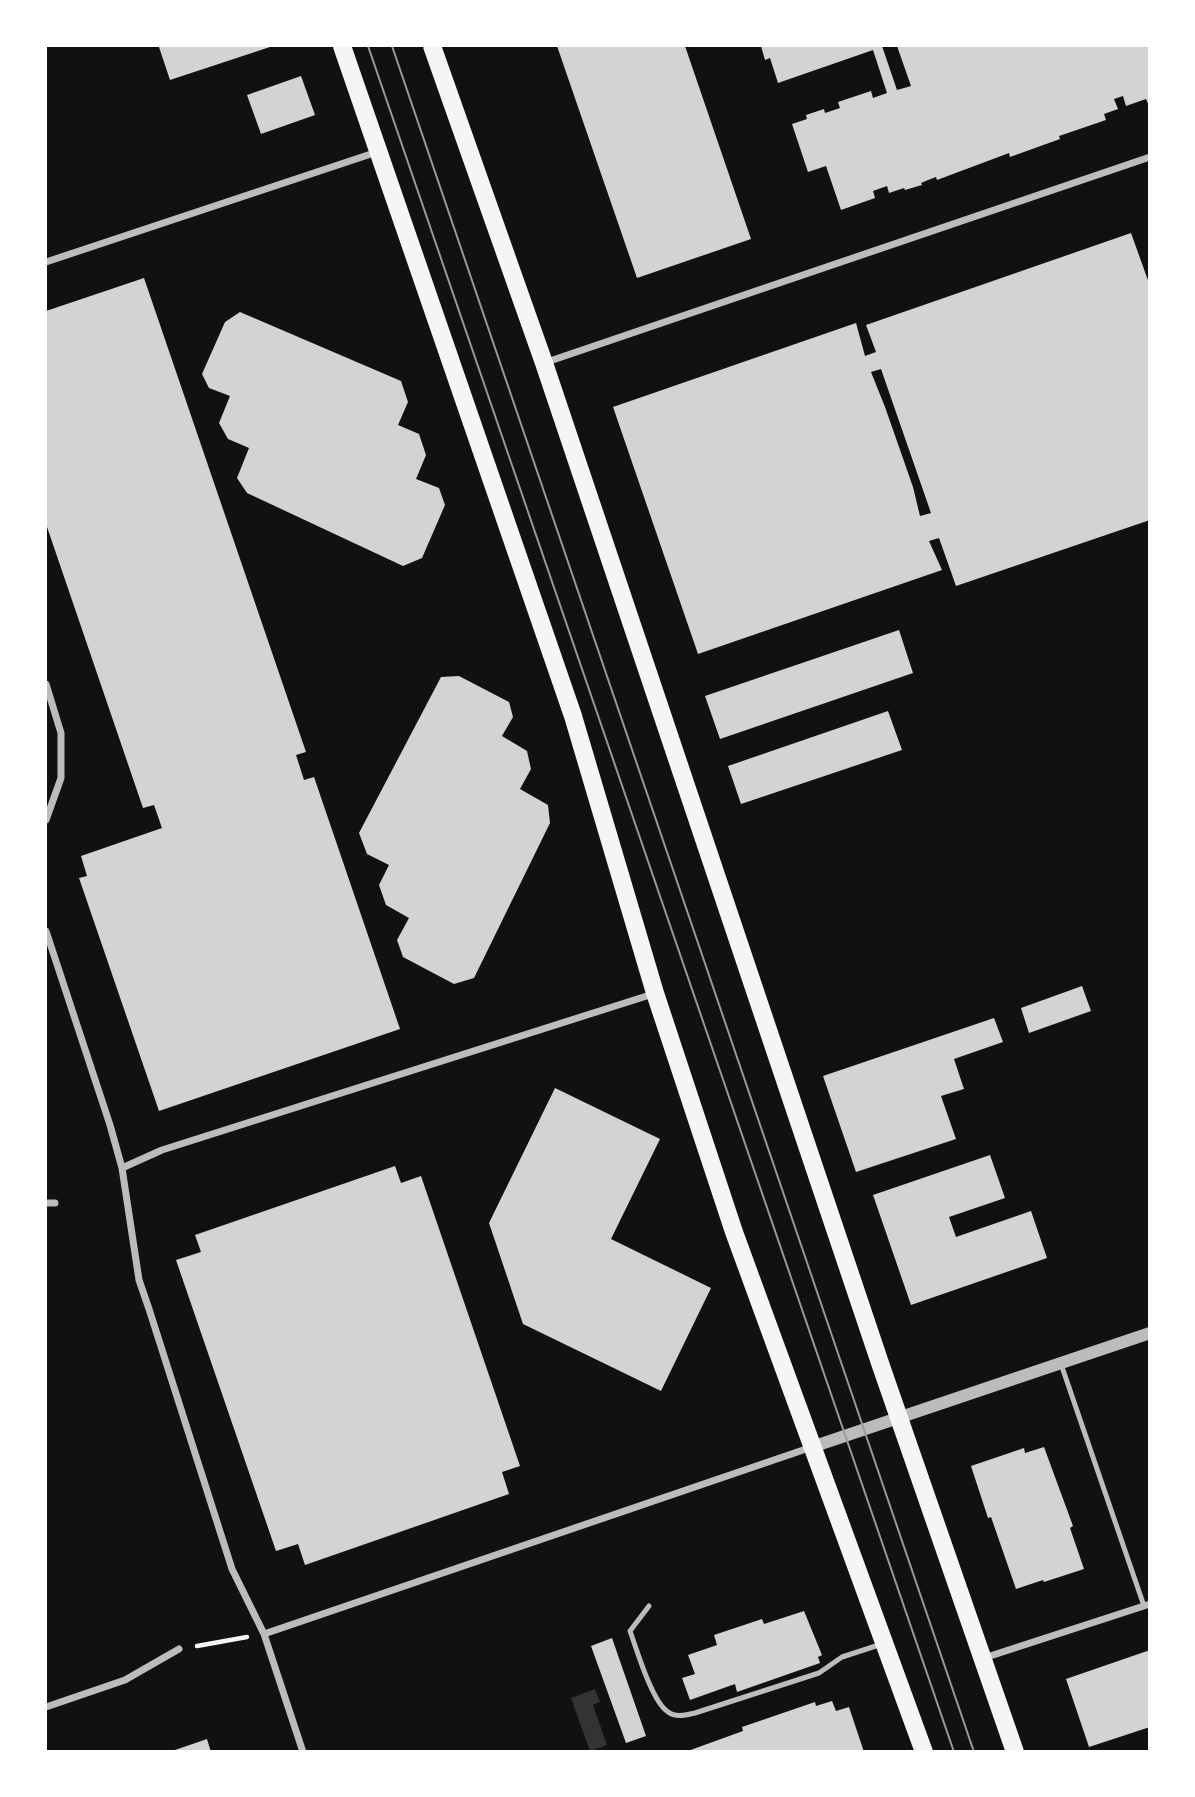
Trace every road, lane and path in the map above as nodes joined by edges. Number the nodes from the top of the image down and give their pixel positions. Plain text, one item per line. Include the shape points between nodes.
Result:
1 (342, 46) edge
2 (432, 46) edge
3 (378, 152) junction
4 (1150, 157) edge
5 (46, 261) edge
6 (544, 363) junction
7 (46, 684) edge
8 (46, 820) edge
9 (46, 931) edge
10 (55, 958) junction
11 (46, 961) edge
12 (655, 993) junction
13 (122, 1168) junction
14 (46, 1203) edge
15 (55, 1203) dead end
16 (1150, 1333) edge
17 (1061, 1363) junction
18 (900, 1417) junction
19 (812, 1447) junction
20 (1147, 1605) edge
21 (649, 1606) dead end
22 (264, 1634) junction
23 (886, 1643) junction
24 (178, 1649) joint
25 (984, 1659) junction
26 (46, 1707) edge
27 (303, 1752) edge
28 (924, 1752) edge
29 (1015, 1752) edge

1 - 3 main road
2 - 6 main road
3 - 5 street
3 - 12 main road via 573,716
4 - 6 street
6 - 18 main road
7 - 8 street via 61,733 61,778
9 - 10 street
10 - 11 lane
10 - 13 street
12 - 13 street via 162,1150
12 - 19 main road
13 - 22 street via 139,1280 232,1569
14 - 15 street
16 - 17 street
17 - 18 street
17 - 20 lane
18 - 19 street
18 - 25 main road
19 - 22 street
19 - 23 main road
20 - 25 street
21 - 23 lane via 630,1631 653,1691 666,1711 677,1716 819,1673 842,1657
22 - 24 path
22 - 27 street
23 - 28 main road
24 - 26 street via 125,1680
25 - 29 main road

